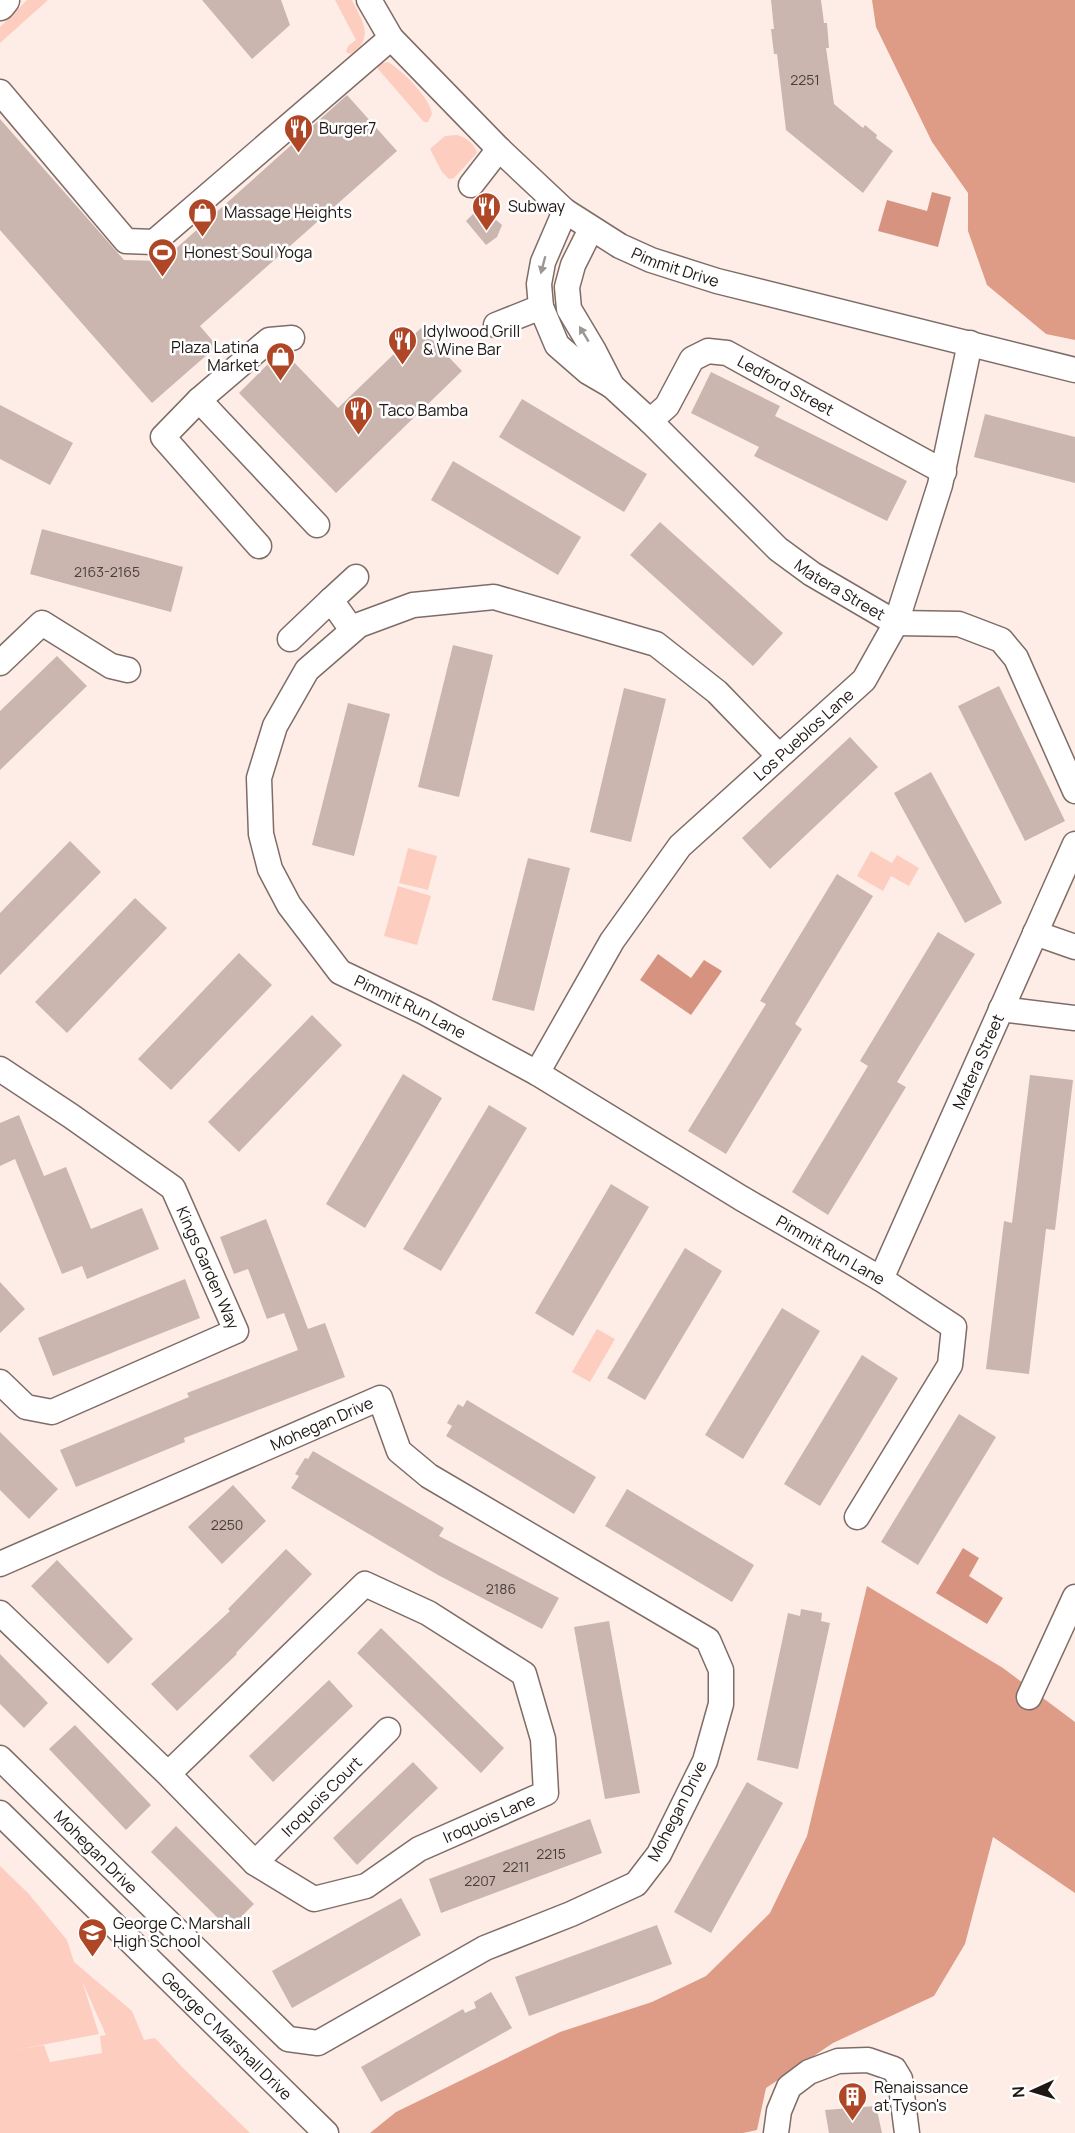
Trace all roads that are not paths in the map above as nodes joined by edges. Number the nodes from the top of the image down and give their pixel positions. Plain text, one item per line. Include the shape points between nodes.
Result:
1 (4, 0) edge
2 (369, 0) edge
3 (0, 5) edge
4 (391, 38) junction
5 (0, 92) edge
6 (499, 149) junction
7 (471, 185) dead end
8 (565, 211) junction
9 (591, 229) junction
10 (541, 307) junction
11 (496, 325) dead end
12 (292, 338) dead end
13 (970, 343) junction
14 (1075, 370) edge
15 (612, 386) junction
16 (199, 400) junction
17 (650, 421) junction
18 (944, 472) junction
19 (317, 525) dead end
20 (259, 546) dead end
21 (356, 577) dead end
22 (331, 600) junction
23 (896, 623) junction
24 (352, 630) junction
25 (290, 639) dead end
26 (0, 663) edge
27 (128, 670) dead end
28 (778, 755) junction
29 (1075, 791) edge
30 (1075, 844) edge
31 (1035, 933) junction
32 (1075, 946) edge
33 (1001, 1009) junction
34 (1075, 1018) edge
35 (0, 1069) edge
36 (537, 1073) junction
37 (881, 1279) junction
38 (0, 1382) edge
39 (857, 1517) dead end
40 (0, 1564) edge
41 (1075, 1597) edge
42 (0, 1613) edge
43 (1029, 1697) dead end
44 (388, 1730) dead end
45 (0, 1758) edge
46 (168, 1774) junction
47 (0, 1813) edge
48 (255, 1863) junction
49 (326, 2133) edge
50 (776, 2133) edge
51 (908, 2133) edge

1 - 3 main road
2 - 4 street, Pimmit Drive
4 - 5 street via 154,242 126,241
4 - 6 street, Pimmit Drive
6 - 7 street
6 - 8 street, Pimmit Drive
8 - 9 street, Pimmit Drive
8 -> 10 street, Matera Street via 543,262 539,284
9 - 13 street, Pimmit Drive via 651,260 717,281
15 -> 9 street, Matera Street via 569,309 567,287 573,265
10 - 11 street
10 - 15 street, Matera Street via 557,345 588,372
12 - 16 street via 268,340
13 - 14 street, Pimmit Drive
13 - 18 street, Los Pueblos Lane
15 - 17 street, Matera Street
16 - 19 street
16 - 20 street via 163,437
17 - 18 street, Ledford Street via 667,406 692,359 708,351 727,353
17 - 23 street, Matera Street via 778,549 812,574
18 - 23 street, Los Pueblos Lane
21 - 22 street
22 - 24 street
22 - 25 street
23 - 28 street, Los Pueblos Lane via 864,680
23 - 29 street, Matera Street via 959,624 1001,640 1016,658
24 - 28 street, Pimmit Run Lane via 414,605 494,597 656,644 717,692
24 - 36 street, Pimmit Run Lane via 307,670 275,726 259,778 261,834 270,869 289,905 340,972
26 - 27 street via 42,623 111,666
28 - 36 street, Los Pueblos Lane via 680,846 612,941
30 - 31 street, Matera Street
31 - 32 street
31 - 33 street, Matera Street
33 - 34 street
33 - 37 street, Matera Street
35 - 38 street, Kings Garden Way via 173,1188 236,1331 52,1412 26,1407
36 - 37 street, Pimmit Run Lane
37 - 39 street, Pimmit Run Lane via 954,1327 953,1337 950,1365
40 - 45 street, Mohegan Drive via 380,1398 399,1451 429,1476 708,1640 721,1670 721,1704 705,1761 659,1854 636,1884 485,1948 318,2043 288,2039
41 - 43 street
42 - 46 street, Iroquois Lane
44 - 48 street, Iroquois Court
46 - 48 street, Iroquois Lane
46 - 48 street, Iroquois Lane via 365,1584 428,1613 524,1674 543,1739 546,1793 419,1849 366,1886 314,1899
47 - 49 street, George C Marshall Drive
50 - 51 street via 779,2111 789,2087 809,2072 838,2061 868,2060 894,2069 900,2079

